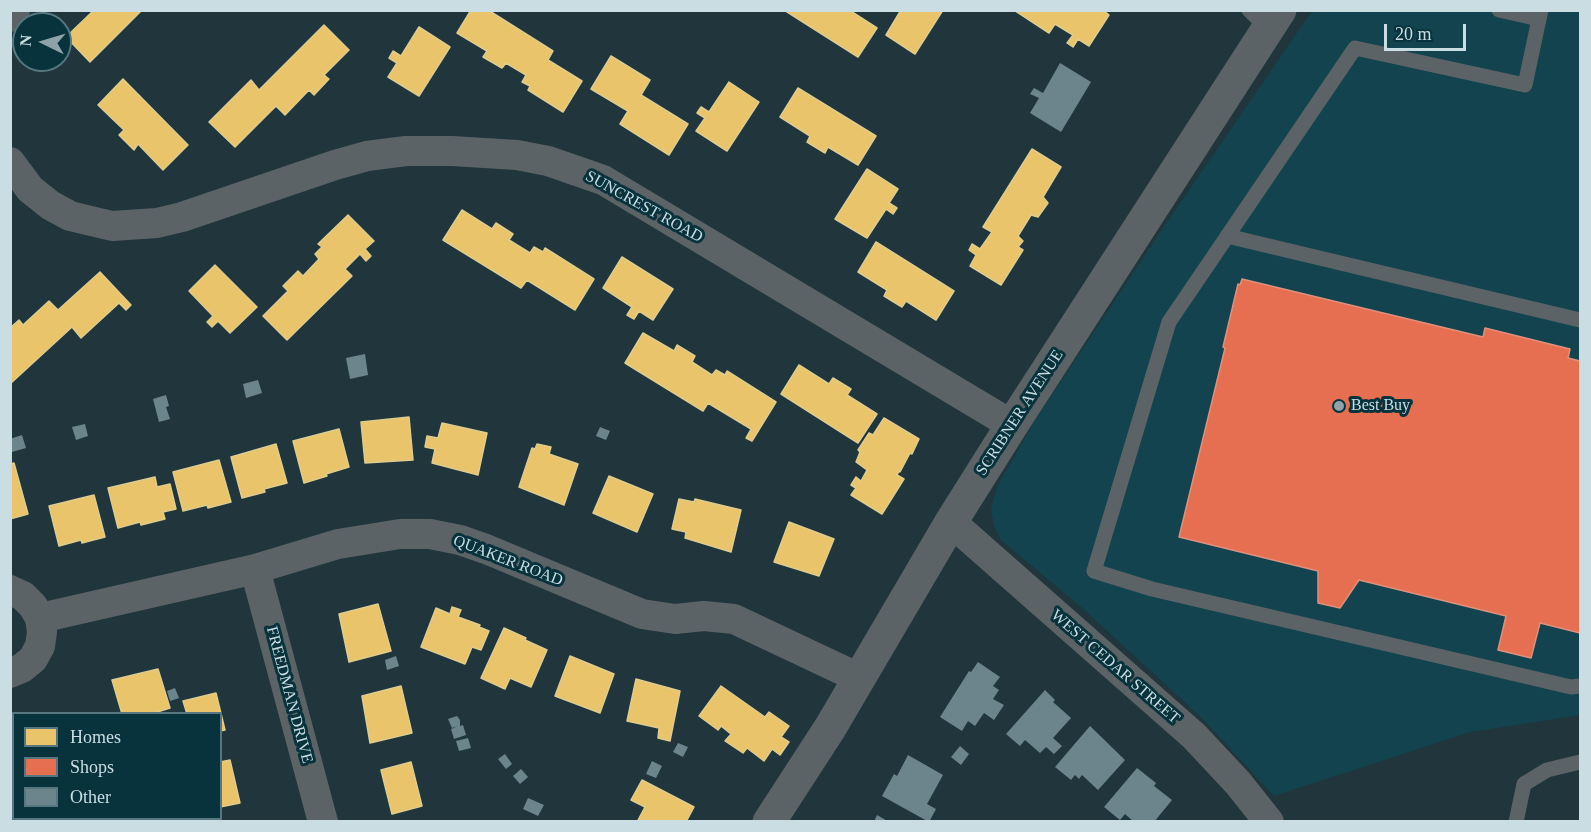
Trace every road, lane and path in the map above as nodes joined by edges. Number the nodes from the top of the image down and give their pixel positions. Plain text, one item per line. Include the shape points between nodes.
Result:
1 (15, 10) edge
2 (1499, 10) edge
3 (1540, 15) edge
4 (1266, 16) edge
5 (10, 17) edge
6 (10, 162) edge
7 (1227, 236) junction
8 (1581, 320) edge
9 (1012, 425) junction
10 (951, 522) junction
11 (255, 569) junction
12 (10, 590) edge
13 (40, 618) junction
14 (10, 674) edge
15 (859, 678) junction
16 (1581, 686) edge
17 (1581, 762) edge
18 (323, 822) edge
19 (769, 822) edge
20 (1269, 822) edge
21 (1516, 822) edge

1 - 5 street
2 - 3 lane
3 - 7 lane via 1525,85 1355,48
4 - 9 street, SCRIBNER AVENUE
6 - 9 street, SUNCREST ROAD via 30,189 50,206 93,223 132,226 182,217 367,156 406,151 469,151 548,161 603,180
7 - 8 lane
7 - 16 lane via 1169,322 1094,571 1152,589 1571,687
9 - 10 street, SCRIBNER AVENUE
10 - 15 street, SCRIBNER AVENUE
10 - 20 street, WEST CEDAR STREET via 1194,736
11 - 13 street, QUAKER ROAD
11 - 15 street, QUAKER ROAD via 338,544 400,534 430,534 486,549 642,614 675,619 734,619
11 - 18 street, FREEDMAN DRIVE
12 - 13 street via 23,596
13 - 14 street via 40,646 33,659
15 - 19 street, SCRIBNER AVENUE
17 - 21 lane via 1547,770 1524,784

